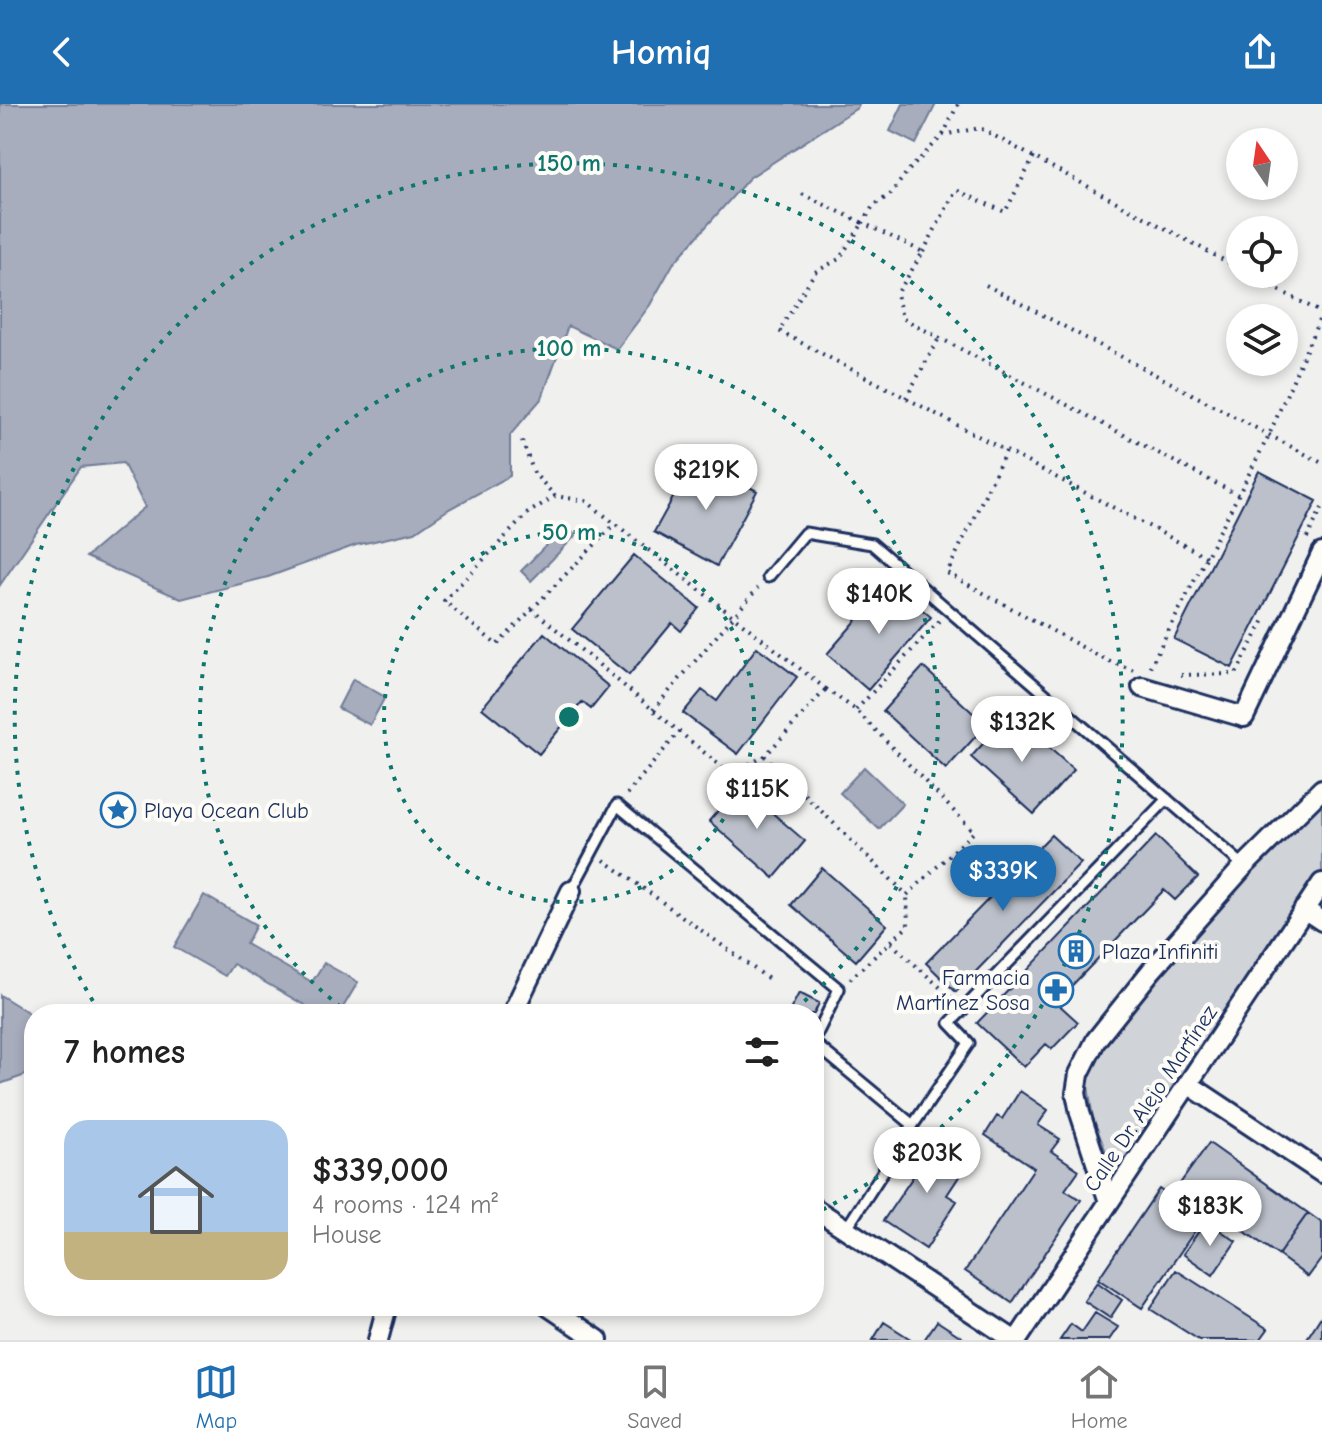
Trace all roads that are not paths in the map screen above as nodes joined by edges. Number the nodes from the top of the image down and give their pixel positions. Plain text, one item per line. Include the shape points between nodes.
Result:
1 (1322, 553) edge
2 (768, 577) road end
3 (1142, 687) dead end
4 (1322, 789) edge
5 (1167, 799) junction
6 (1244, 866) junction
7 (1322, 883) edge
8 (571, 891) joint
9 (1304, 909) junction
10 (1322, 921) edge
11 (520, 1004) edge
12 (824, 1021) edge
13 (824, 1050) edge
14 (1188, 1084) junction
15 (913, 1125) junction
16 (1322, 1173) edge
17 (1109, 1202) junction
18 (824, 1215) edge
19 (846, 1229) junction
20 (384, 1316) edge
21 (563, 1316) edge
22 (378, 1340) edge
23 (598, 1340) edge
24 (1016, 1340) edge

1 - 3 street via 1244,717
2 - 5 lane via 805,533 872,544
4 - 6 street
5 - 6 lane
5 - 15 lane via 950,1023 969,1043
6 - 17 street via 1096,1040 1079,1074 1080,1113
7 - 9 street, Calle Dr. Alejo Martínez
8 - 11 street
8 - 12 lane via 617,805 839,989
9 - 10 street
9 - 14 street, Calle Dr. Alejo Martínez
13 - 15 lane
14 - 16 street
14 - 17 street, Calle Dr. Alejo Martínez
15 - 19 lane
17 - 24 street, Calle Dr. Alejo Martínez
18 - 19 street
19 - 24 street
20 - 22 street
21 - 23 street

